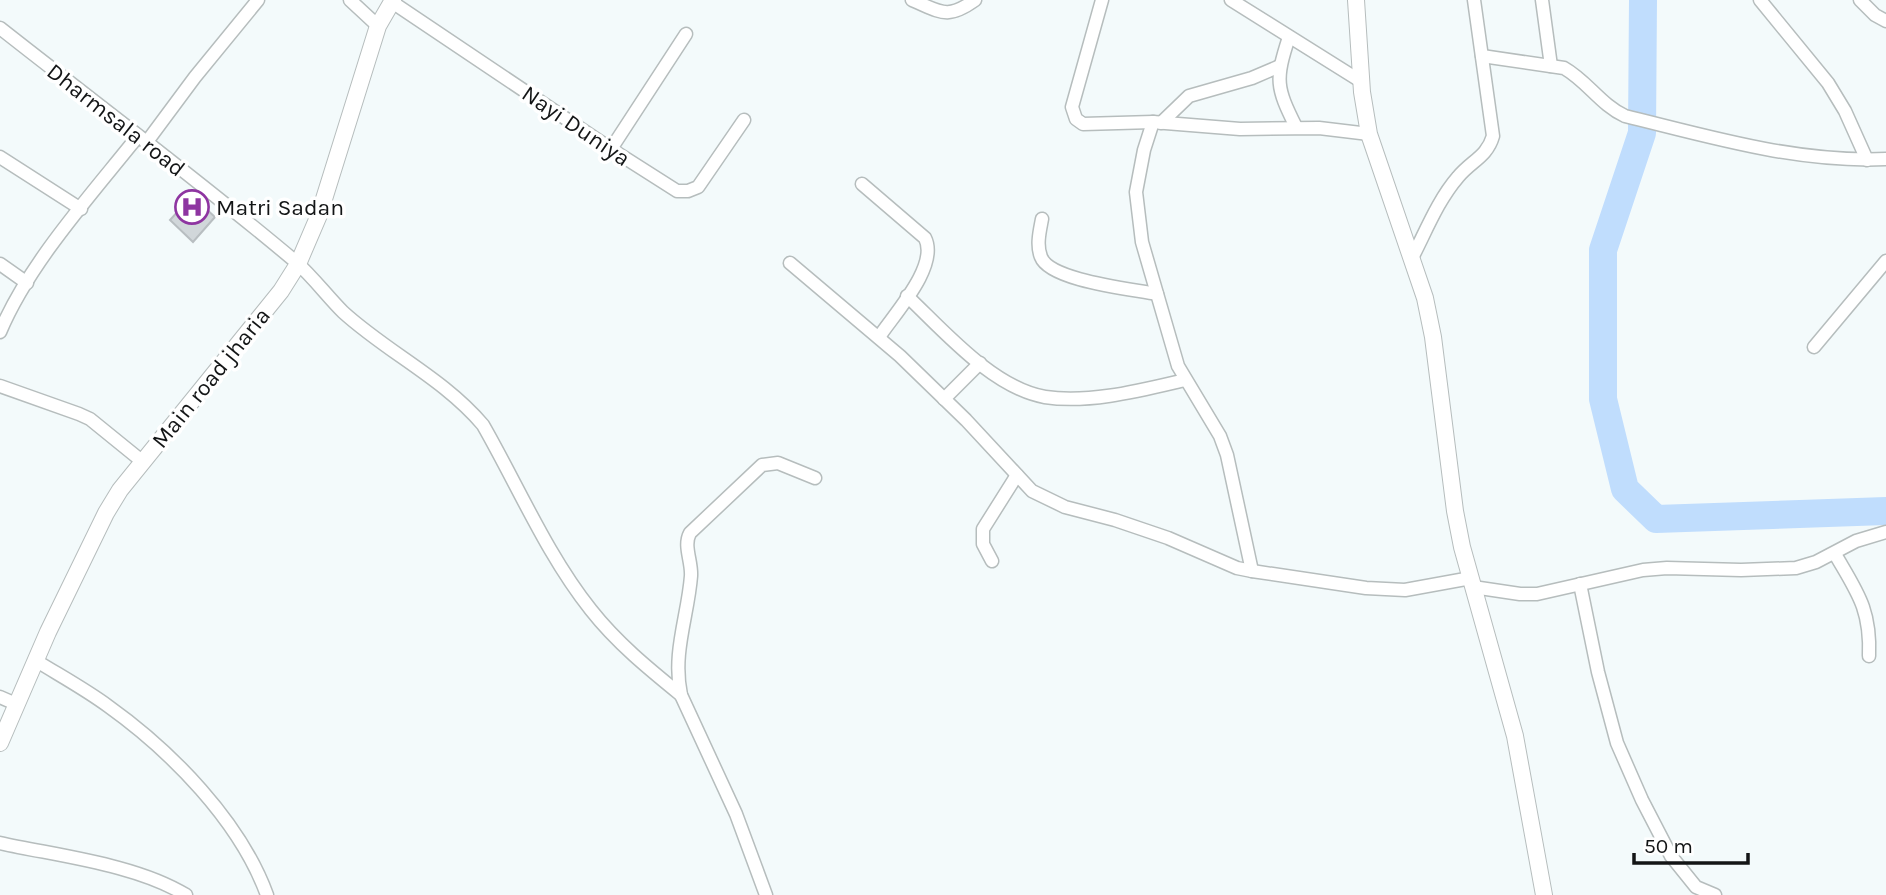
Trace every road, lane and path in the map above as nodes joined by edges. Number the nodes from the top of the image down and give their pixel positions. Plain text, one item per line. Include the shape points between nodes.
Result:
1 (258, 0) edge
2 (349, 0) edge
3 (912, 0) edge
4 (975, 0) edge
5 (1102, 0) edge
6 (1231, 0) edge
7 (1356, 0) edge
8 (1474, 0) edge
9 (1542, 0) edge
10 (1760, 0) edge
11 (1860, 0) edge
12 (392, 1) edge
13 (1886, 21) edge
14 (378, 26) junction
15 (0, 28) edge
16 (686, 34) dead end
17 (1289, 37) junction
18 (1482, 56) junction
19 (1280, 66) junction
20 (1551, 66) junction
21 (1362, 82) junction
22 (744, 120) dead end
23 (1157, 123) junction
24 (1296, 127) junction
25 (1369, 134) junction
26 (142, 140) junction
27 (611, 149) junction
28 (0, 157) edge
29 (1886, 159) edge
30 (1867, 160) junction
31 (862, 184) dead end
32 (81, 209) junction
33 (1041, 219) dead end
34 (1412, 258) junction
35 (1886, 261) edge
36 (790, 263) dead end
37 (0, 264) edge
38 (298, 264) junction
39 (27, 283) junction
40 (1157, 294) junction
41 (907, 296) junction
42 (0, 332) edge
43 (879, 337) junction
44 (1814, 347) dead end
45 (980, 363) junction
46 (1185, 380) junction
47 (0, 386) edge
48 (944, 399) junction
49 (143, 462) junction
50 (1017, 475) junction
51 (815, 478) dead end
52 (1886, 532) edge
53 (1835, 554) junction
54 (992, 561) dead end
55 (1252, 572) junction
56 (1472, 583) junction
57 (1580, 584) junction
58 (1869, 656) dead end
59 (35, 660) junction
60 (681, 695) junction
61 (0, 697) edge
62 (16, 704) junction
63 (0, 743) edge
64 (0, 843) edge
65 (186, 895) edge
66 (267, 895) edge
67 (766, 895) edge
68 (1544, 895) edge
69 (1715, 895) edge

1 - 26 street
2 - 14 street
3 - 4 street via 952,13
5 - 23 street via 1073,114 1083,124
6 - 17 street
7 - 21 street
8 - 18 street
9 - 20 street
10 - 30 street via 1828,83
11 - 13 street
12 - 14 street, Main road jharia
12 - 27 street, Nayi Duniya
14 - 38 street, Main road jharia via 319,215
15 - 26 street, Dharmsala road
16 - 27 street
17 - 19 street
17 - 21 street
18 - 20 street
18 - 34 street via 1493,136 1490,145 1458,176
19 - 23 street via 1189,96
19 - 24 street via 1281,97
20 - 30 street via 1575,74 1625,116 1786,154
21 - 25 street
22 - 27 street, Nayi Duniya via 698,187 688,191 677,191
23 - 24 street via 1240,129
23 - 40 street via 1144,150 1136,192 1142,242
24 - 25 street
25 - 34 street
26 - 32 street
26 - 38 street, Dharmsala road
28 - 32 street
29 - 30 street
31 - 41 street via 929,246 926,267
32 - 39 street
33 - 40 street via 1041,257 1048,267 1073,277
34 - 56 street via 1433,337 1455,511
35 - 44 street
36 - 43 street
37 - 39 street
38 - 49 street, Main road jharia
38 - 60 street, Dharmsala road via 343,311 468,408 483,425 568,578 617,640
39 - 42 street
40 - 46 street
41 - 43 street
41 - 45 street
43 - 48 street
45 - 46 street via 1016,386 1045,397 1110,395
45 - 48 street
46 - 55 street via 1227,455
47 - 49 street via 79,414
48 - 50 street
49 - 59 street, Main road jharia via 106,513
50 - 54 street via 983,529 983,544
50 - 55 street via 1032,491 1065,507 1142,528
51 - 60 street via 778,463 762,465 690,533 686,543 691,574 677,662
52 - 53 street via 1856,541
53 - 57 street via 1781,570 1667,568
53 - 58 street via 1864,604
55 - 56 street via 1405,590
56 - 57 street via 1520,594
56 - 68 street via 1515,736
57 - 69 street via 1617,743 1671,856 1696,887
59 - 62 street, Main road jharia
59 - 66 street via 107,705 191,779 248,851
60 - 67 street via 736,814
61 - 62 street
62 - 63 street, Main road jharia
64 - 65 street via 146,876

